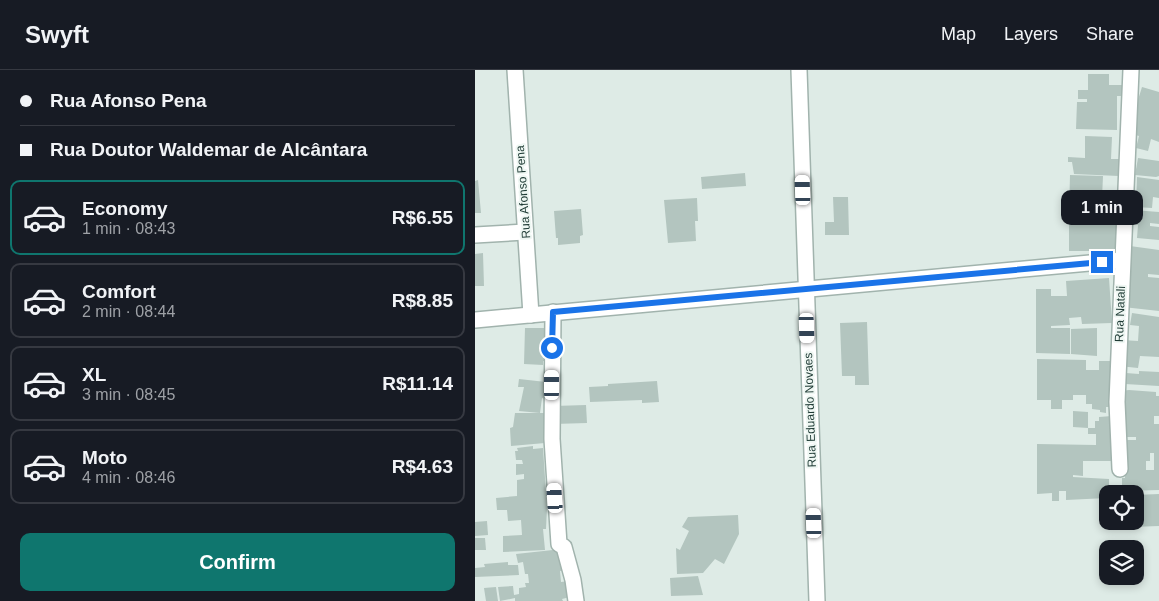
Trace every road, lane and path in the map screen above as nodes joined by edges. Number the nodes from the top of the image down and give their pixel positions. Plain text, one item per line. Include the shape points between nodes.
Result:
1 (515, 70) edge
2 (799, 70) edge
3 (1131, 70) edge
4 (525, 232) junction
5 (475, 235) edge
6 (1122, 260) junction
7 (806, 290) junction
8 (553, 312) junction
9 (531, 315) junction
10 (475, 320) edge
11 (1120, 468) dead end
12 (576, 601) edge
13 (817, 601) edge

1 - 4 street, Rua Afonso Pena
2 - 7 street, Rua Eduardo Novaes
3 - 6 street, Rua Natali
4 - 5 street
4 - 9 street, Rua Afonso Pena
6 - 7 street
6 - 11 street, Rua Natali via 1117,402
7 - 8 street
7 - 13 street, Rua Eduardo Novaes
8 - 9 street
8 - 12 street via 551,439 559,544 567,556
9 - 10 street

